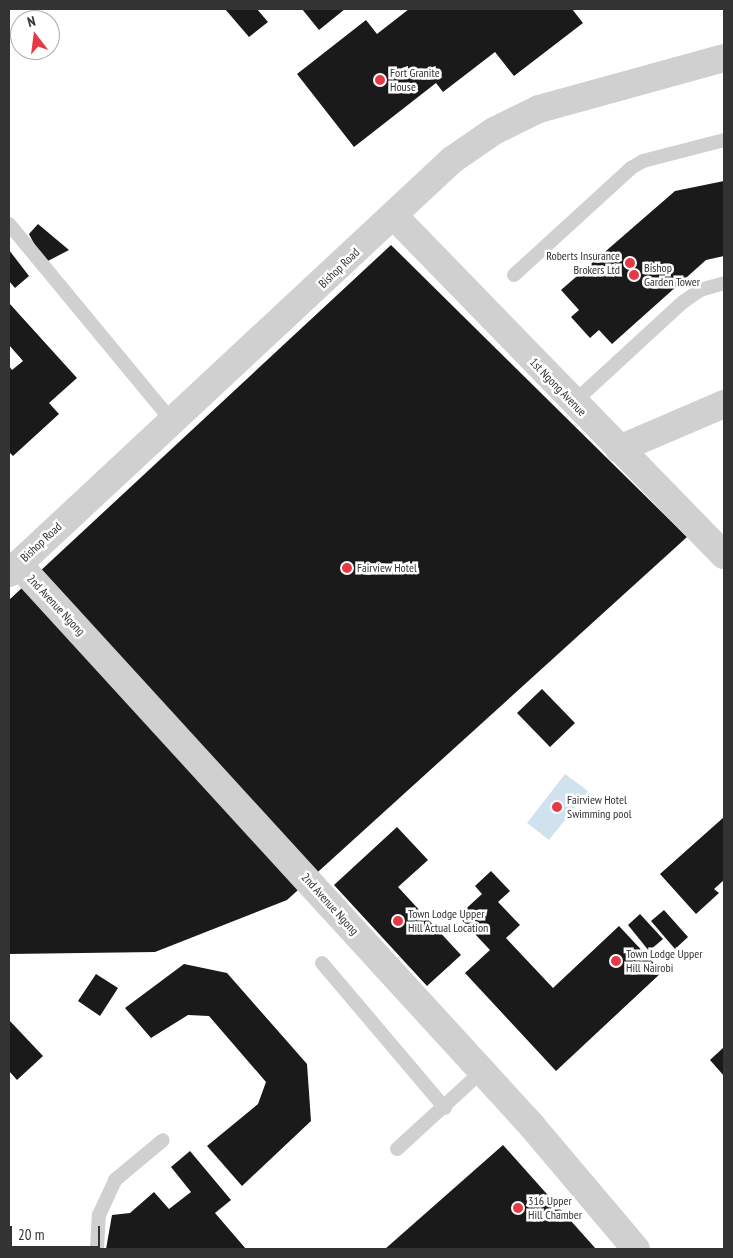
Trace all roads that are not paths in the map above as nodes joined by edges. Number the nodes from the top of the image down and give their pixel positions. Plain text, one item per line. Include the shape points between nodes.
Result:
1 (724, 58) edge
2 (724, 140) edge
3 (394, 216) junction
4 (9, 224) edge
5 (514, 275) dead end
6 (724, 283) edge
7 (573, 403) junction
8 (724, 404) edge
9 (171, 420) junction
10 (619, 450) junction
11 (724, 555) edge
12 (13, 568) edge
13 (322, 963) dead end
14 (482, 1072) junction
15 (445, 1108) junction
16 (163, 1140) dead end
17 (397, 1149) dead end
18 (97, 1249) edge
19 (636, 1249) edge

1 - 3 street, Bishop Road via 539,109 494,131 452,160
2 - 5 lane via 631,168
3 - 7 street, 1st Ngong Avenue
3 - 9 street, Bishop Road
4 - 9 lane
6 - 7 lane via 700,290 683,302
7 - 10 street, 1st Ngong Avenue
8 - 10 street
9 - 12 street, Bishop Road
10 - 11 street, 1st Ngong Avenue
12 - 14 street, 2nd Avenue Ngong
13 - 15 lane
14 - 15 lane
14 - 19 street, 2nd Avenue Ngong
15 - 17 lane
16 - 18 lane via 115,1180 99,1214

